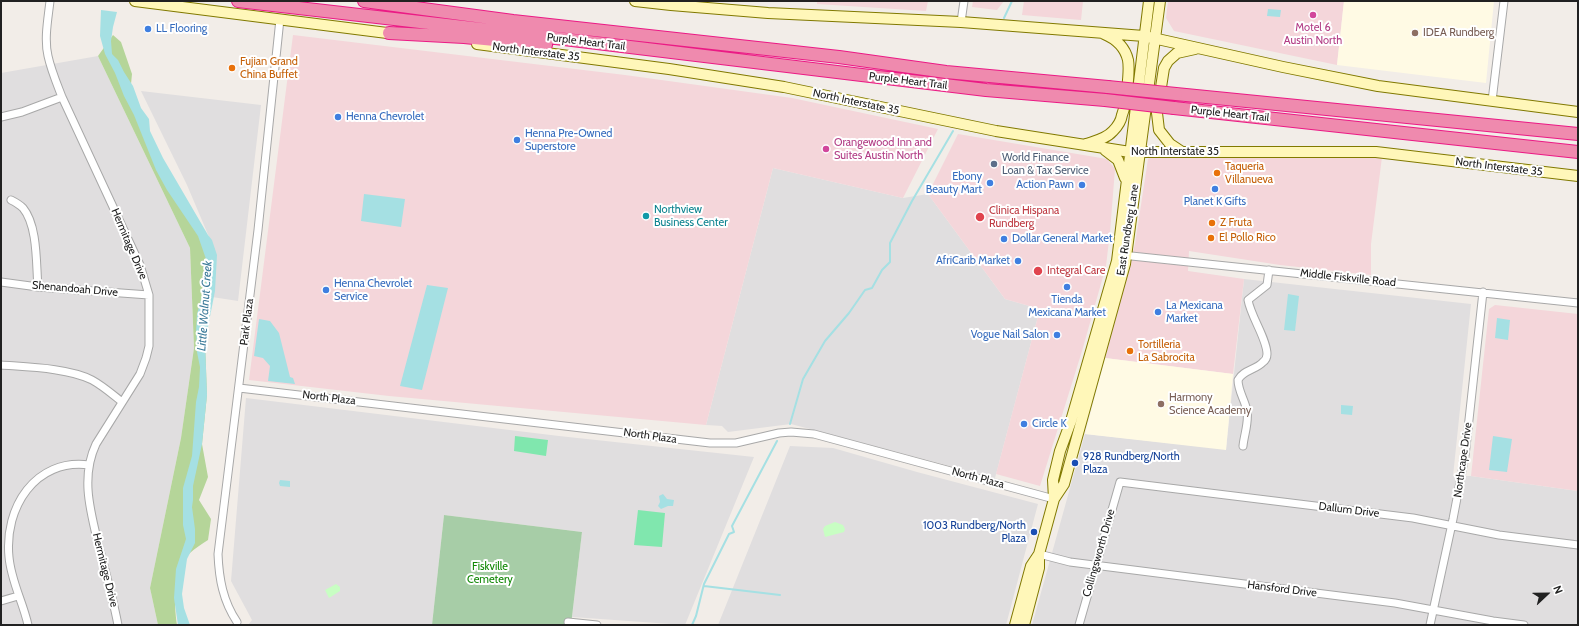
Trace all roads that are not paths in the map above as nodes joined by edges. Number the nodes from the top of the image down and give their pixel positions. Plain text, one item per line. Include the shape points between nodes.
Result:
1 (50, 1) edge
2 (135, 1) edge
3 (238, 1) edge
4 (364, 1) edge
5 (412, 1) edge
6 (635, 1) edge
7 (964, 1) edge
8 (1149, 1) edge
9 (1160, 1) edge
10 (1504, 1) edge
11 (427, 8) junction
12 (1147, 13) junction
13 (280, 19) junction
14 (961, 22) junction
15 (1098, 32) junction
16 (389, 33) junction
17 (1118, 33) junction
18 (1144, 36) junction
19 (1154, 38) junction
20 (1199, 48) junction
21 (669, 52) junction
22 (62, 97) junction
23 (1492, 101) junction
24 (1578, 112) edge
25 (1, 117) edge
26 (1578, 129) edge
27 (1557, 132) junction
28 (1578, 134) edge
29 (1084, 144) junction
30 (1101, 148) junction
31 (1135, 152) junction
32 (1182, 152) junction
33 (1578, 152) edge
34 (1578, 176) edge
35 (1126, 180) junction
36 (11, 200) dead end
37 (1122, 254) junction
38 (1269, 270) junction
39 (1, 282) edge
40 (38, 287) junction
41 (1483, 292) junction
42 (149, 295) junction
43 (1578, 303) edge
44 (1, 365) edge
45 (239, 388) junction
46 (122, 402) junction
47 (1243, 446) dead end
48 (89, 465) junction
49 (1120, 482) joint
50 (1054, 499) junction
51 (1452, 526) junction
52 (1578, 545) edge
53 (1039, 554) junction
54 (1096, 565) junction
55 (18, 596) junction
56 (1, 601) edge
57 (1433, 610) junction
58 (237, 622) dead end
59 (568, 622) dead end
60 (28, 625) edge
61 (118, 625) edge
62 (597, 625) edge
63 (1015, 625) edge
64 (1024, 625) edge
65 (1079, 625) edge
66 (1430, 625) edge
67 (1524, 625) edge

1 - 22 street, Hermitage Drive via 46,36 47,55
2 - 13 main road, North Interstate 35
3 - 21 highway, Purple Heart Trail
4 - 11 highway, Purple Heart Trail
5 - 11 highway
6 - 14 main road via 768,13
7 - 14 street
8 - 12 main road, East Rundberg Lane
9 - 19 main road, East Rundberg Lane
10 - 23 street
11 - 27 highway, Purple Heart Trail, bridge via 946,72
12 - 17 main road via 1138,26
12 - 18 main road, East Rundberg Lane
13 - 16 main road, North Interstate 35
13 - 45 street, Park Plaza
14 - 15 main road
15 - 17 main road
15 - 29 main road via 1115,39 1121,46 1128,60 1128,73 1122,115 1118,125 1106,137
16 - 21 highway via 464,37 630,53
16 - 29 main road, North Interstate 35 via 669,69 784,87 996,132
17 - 18 main road
18 - 19 main road
18 - 31 main road, East Rundberg Lane
19 - 20 main road
19 - 31 main road, East Rundberg Lane
20 - 23 main road via 1378,86
20 - 32 main road via 1177,53 1164,68 1157,114 1159,130 1170,144
21 - 33 highway, Purple Heart Trail, bridge via 986,90 1105,100
22 - 25 street
22 - 42 street, Hermitage Drive via 140,265
23 - 24 main road
26 - 27 highway
27 - 28 highway, Purple Heart Trail
29 - 30 main road, North Interstate 35
30 - 31 main road, North Interstate 35
30 - 35 main road via 1118,160
31 - 32 main road, North Interstate 35
31 - 35 main road, East Rundberg Lane
31 - 37 main road, East Rundberg Lane
32 - 34 main road, North Interstate 35 via 1376,152
35 - 37 main road, East Rundberg Lane
36 - 40 street via 23,208 29,217
37 - 38 street, Middle Fiskville Road
37 - 50 main road, East Rundberg Lane via 1060,451 1053,480
38 - 41 street, Middle Fiskville Road
38 - 47 street via 1266,285 1248,300 1267,354 1260,365 1244,373 1238,380 1247,413
39 - 40 street, Shenandoah Drive
40 - 42 street, Shenandoah Drive
41 - 43 street, Middle Fiskville Road
41 - 51 street, Northcape Drive via 1465,456
42 - 46 street, Hermitage Drive via 149,346 146,358 140,374
44 - 46 street via 80,375 92,380
45 - 50 street, North Plaza via 710,443 736,443 779,433 802,432
45 - 58 street, Park Plaza via 218,554 221,588
46 - 48 street, Hermitage Drive via 96,444
48 - 55 street via 77,464 52,470 31,484 21,497 11,524 9,542 9,557
48 - 61 street, Hermitage Drive via 87,479 90,509
49 - 51 street, Dallum Drive via 1413,518
49 - 54 street, Collingsworth Drive
50 - 53 main road, East Rundberg Lane
51 - 52 street, Dallum Drive
51 - 57 street, Northcape Drive
53 - 54 street, Hansford Drive
53 - 63 main road, East Rundberg Lane via 1031,566
53 - 64 main road, East Rundberg Lane via 1039,568
54 - 57 street, Hansford Drive
54 - 65 street, Collingsworth Drive
55 - 56 street
55 - 60 street
57 - 66 street, Northcape Drive
57 - 67 street, Hansford Drive
59 - 62 street

